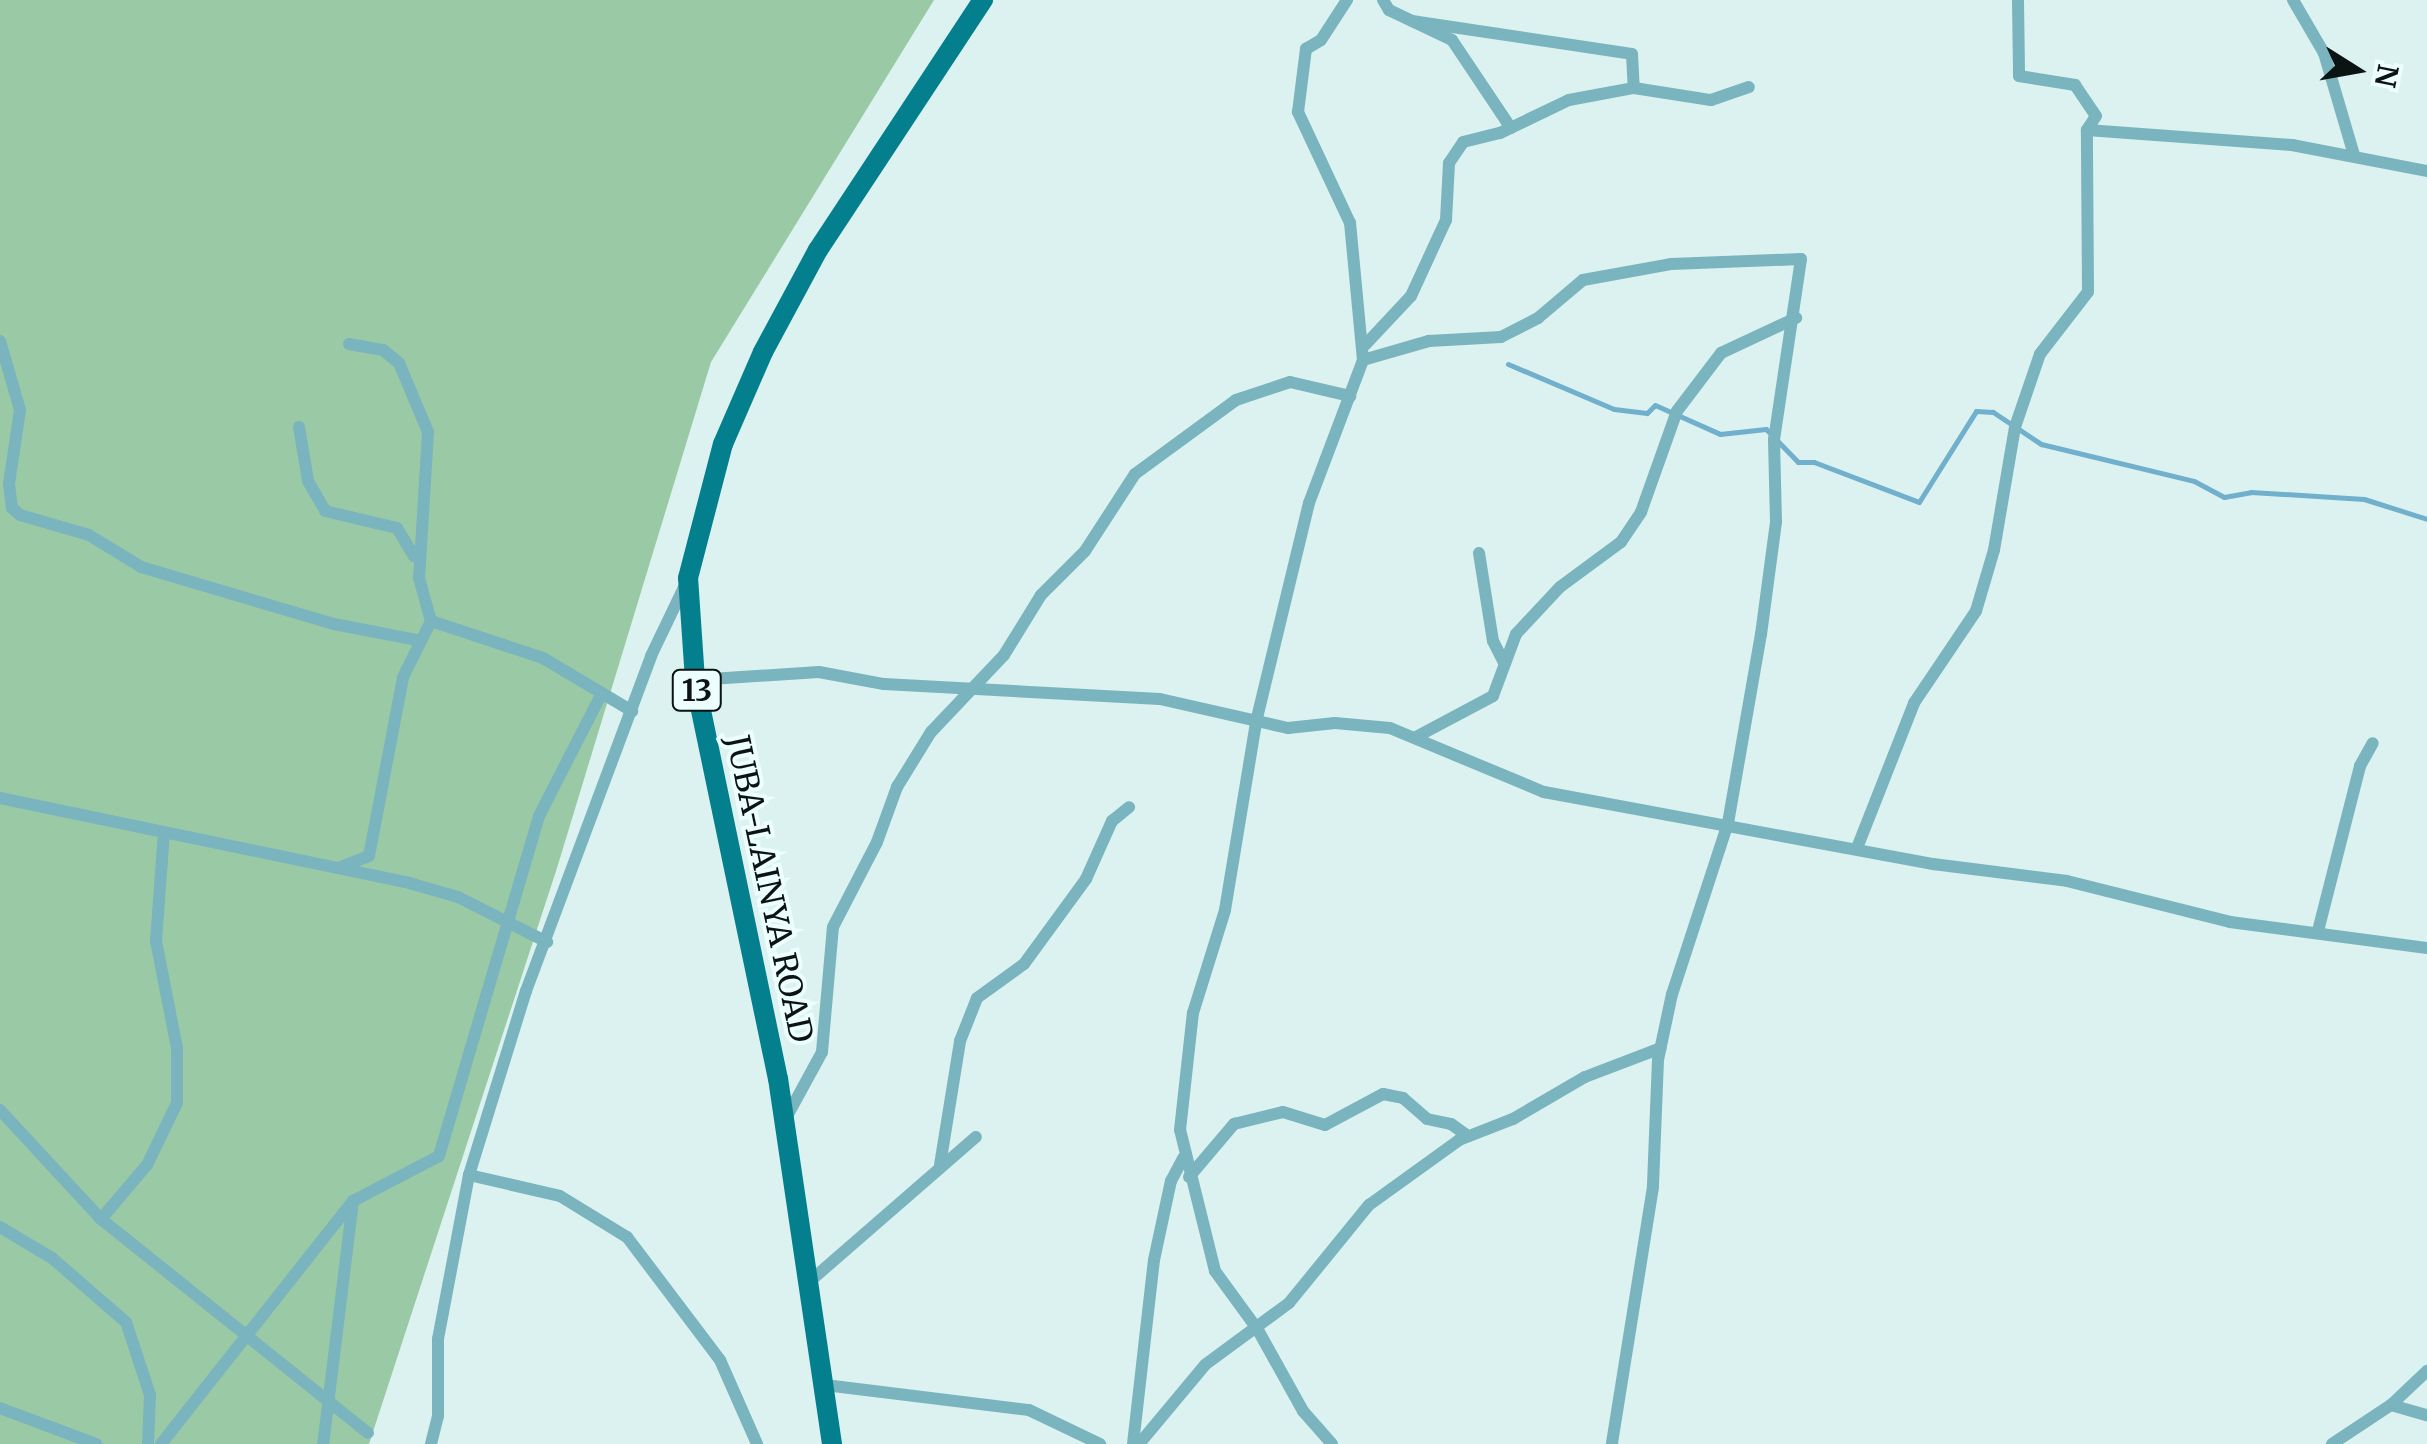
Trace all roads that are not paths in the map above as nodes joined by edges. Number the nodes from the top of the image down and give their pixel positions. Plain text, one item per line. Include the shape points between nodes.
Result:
1 (983, 0) edge
2 (1347, 0) edge
3 (1383, 0) edge
4 (2018, 0) edge
5 (2293, 0) edge
6 (1412, 21) junction
7 (1749, 86) dead end
8 (1634, 88) junction
9 (1511, 128) junction
10 (2087, 130) junction
11 (2354, 155) junction
12 (2427, 171) edge
13 (1796, 318) junction
14 (0, 341) edge
15 (348, 344) dead end
16 (1364, 352) junction
17 (1350, 396) junction
18 (299, 428) dead end
19 (1479, 553) dead end
20 (419, 578) junction
21 (688, 578) junction
22 (432, 621) junction
23 (417, 640) junction
24 (1504, 663) junction
25 (695, 680) junction
26 (975, 689) junction
27 (602, 693) junction
28 (632, 711) junction
29 (1256, 722) junction
30 (1416, 737) junction
31 (2373, 743) dead end
32 (0, 798) edge
33 (1130, 806) dead end
34 (1728, 823) junction
35 (164, 833) junction
36 (1856, 848) junction
37 (336, 869) junction
38 (507, 926) junction
39 (2318, 932) junction
40 (547, 942) junction
41 (2427, 948) edge
42 (1661, 1048) junction
43 (0, 1110) edge
44 (785, 1120) junction
45 (1468, 1136) junction
46 (976, 1137) dead end
47 (1183, 1158) junction
48 (940, 1165) junction
49 (469, 1175) junction
50 (1189, 1176) junction
51 (353, 1201) junction
52 (101, 1218) junction
53 (0, 1227) edge
54 (809, 1282) junction
55 (1258, 1330) junction
56 (2427, 1371) edge
57 (825, 1386) junction
58 (2391, 1405) junction
59 (0, 1408) edge
60 (2427, 1415) edge
61 (368, 1432) dead end
62 (96, 1444) edge
63 (148, 1444) edge
64 (161, 1444) edge
65 (323, 1444) edge
66 (431, 1444) edge
67 (757, 1444) edge
68 (832, 1444) edge
69 (1100, 1444) edge
70 (1136, 1444) edge
71 (1332, 1444) edge
72 (1612, 1444) edge
73 (2332, 1444) edge

1 - 21 main road, JUBA-LAINYA ROAD / 13 via 818,250 763,352 724,444
2 - 16 street via 1321,40 1306,49 1298,112 1346,208
3 - 6 street
4 - 10 street via 2019,76 2075,85 2096,116
5 - 11 street via 2324,53
6 - 8 street via 1632,54
6 - 9 street via 1452,40
7 - 8 street via 1711,100
8 - 9 street via 1569,100
9 - 16 street via 1463,142 1453,153 1449,207 1432,252 1407,302
10 - 11 street
10 - 36 street via 2088,292 2040,354 2016,426 1976,611 1914,703
11 - 12 street
13 - 16 street via 1801,259 1671,264 1582,280 1538,318 1501,337
13 - 24 street via 1721,354 1676,410 1641,512 1621,542 1546,599 1516,634
13 - 34 street via 1774,440 1776,522 1761,634
14 - 23 street via 20,410 8,484 20,515 89,535 141,567 334,624
15 - 20 street via 383,350 399,363 428,432
16 - 17 street
17 - 26 street via 1290,382 1236,400 1135,474 1085,552 1040,595
17 - 29 street via 1310,503
18 - 20 street via 325,511 397,528 410,540
19 - 24 street via 1493,641
20 - 22 street
21 - 25 main road, JUBA-LAINYA ROAD / 13
21 - 28 street
22 - 23 street
22 - 27 street via 543,658
23 - 37 street via 403,677 369,856
24 - 30 street via 1494,696
25 - 26 street via 819,672
25 - 44 main road, JUBA-LAINYA ROAD / 13
26 - 29 street via 1176,700
26 - 44 street via 912,758 849,890 828,950 828,1014 818,1070
27 - 28 street
27 - 38 street via 550,786
28 - 40 street
29 - 30 street via 1373,726
29 - 47 street via 1225,910 1192,1013
30 - 34 street via 1544,792
31 - 39 street via 2360,766
32 - 35 street
33 - 48 street via 1112,820 1086,879 1024,964 976,998 960,1040
34 - 36 street
34 - 42 street
35 - 37 street
35 - 52 street via 156,940 176,1048 177,1103 147,1165
36 - 39 street via 2066,882 2230,922
37 - 38 street via 458,898
38 - 40 street
38 - 51 street via 439,1156
39 - 41 street
40 - 49 street
42 - 45 street via 1585,1077
42 - 72 street via 1653,1187
43 - 52 street
44 - 54 main road, JUBA-LAINYA ROAD / 13
45 - 50 street via 1427,1119 1403,1098 1382,1094 1326,1125 1282,1112 1234,1124
45 - 55 street via 1369,1205 1289,1303
46 - 48 street
47 - 50 street
47 - 70 street via 1170,1181 1154,1260
48 - 54 street
49 - 66 street via 438,1339 438,1416
49 - 67 street via 560,1196 627,1238 720,1360
50 - 55 street via 1215,1271
51 - 64 street
51 - 65 street
52 - 61 street
53 - 63 street via 52,1258 126,1322 150,1394
54 - 57 main road, JUBA-LAINYA ROAD / 13
55 - 70 street via 1206,1364
55 - 71 street via 1302,1411
56 - 58 street
57 - 68 main road, JUBA-LAINYA ROAD / 13
57 - 69 street via 1013,1407 1060,1421
58 - 60 street
58 - 73 street
59 - 62 street

